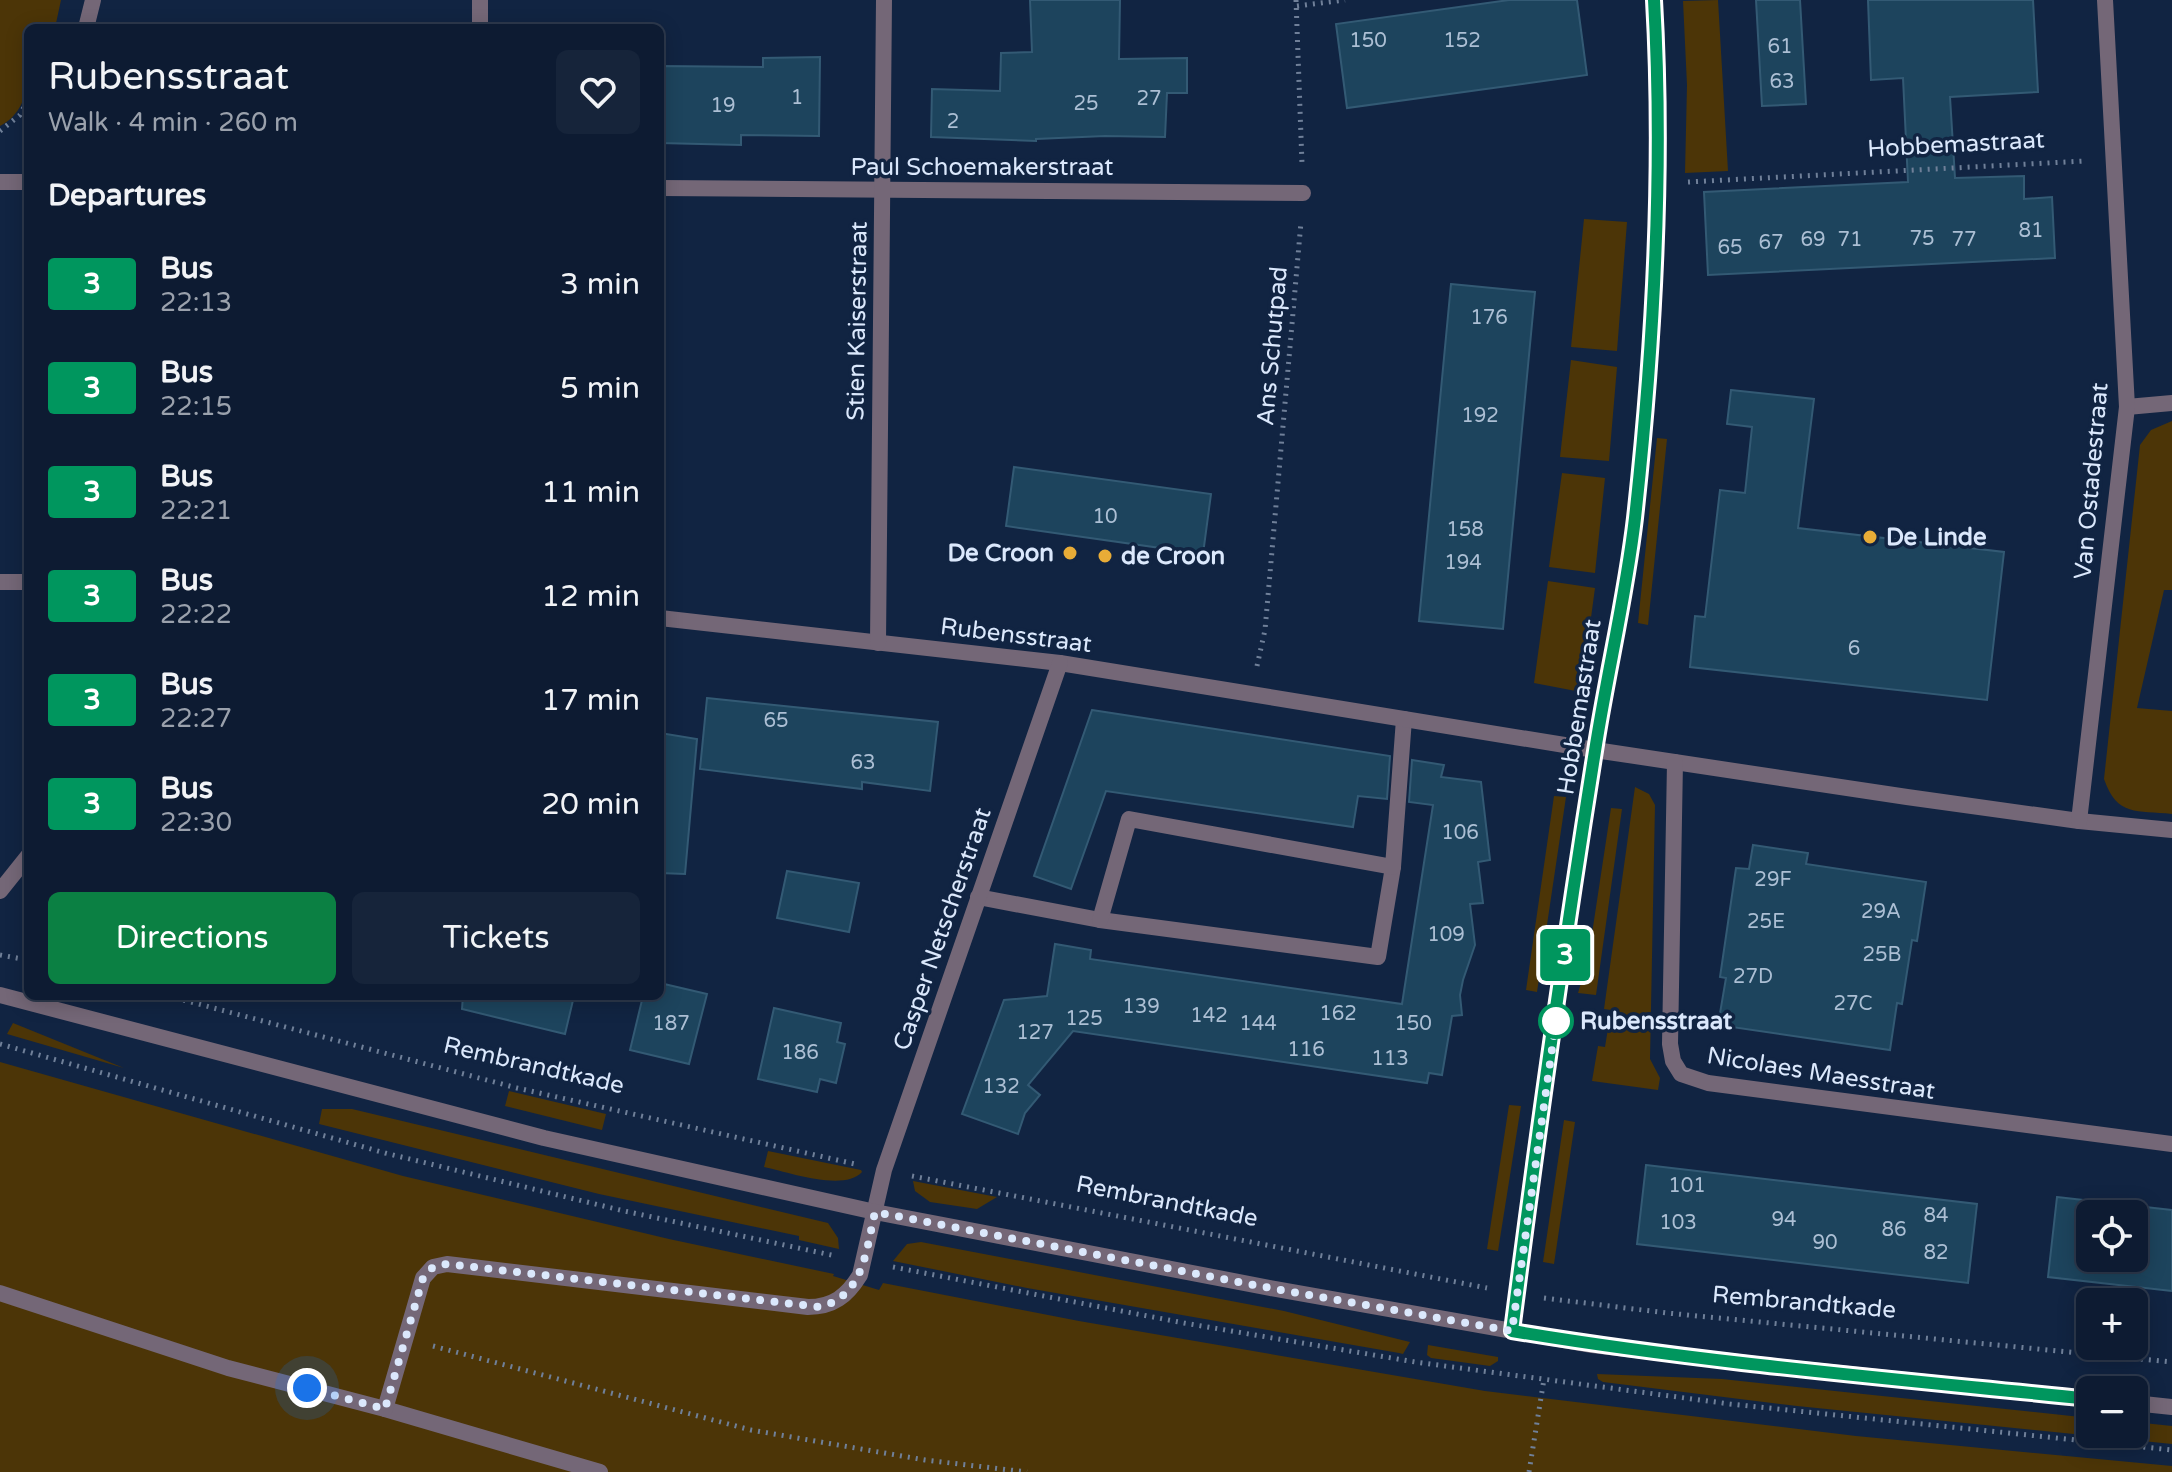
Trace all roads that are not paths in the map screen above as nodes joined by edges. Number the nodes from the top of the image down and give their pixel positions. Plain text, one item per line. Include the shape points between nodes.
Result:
1 (93, 0) edge
2 (480, 0) edge
3 (884, 0) edge
4 (1654, 0) edge
5 (2105, 0) edge
6 (87, 24) edge
7 (480, 24) edge
8 (0, 182) edge
9 (24, 182) edge
10 (664, 188) edge
11 (883, 190) junction
12 (1303, 193) road end
13 (2172, 403) edge
14 (2127, 407) junction
15 (0, 582) edge
16 (24, 582) edge
17 (664, 618) edge
18 (878, 643) junction
19 (1060, 663) junction
20 (1404, 719) junction
21 (1595, 750) junction
22 (1675, 762) junction
23 (2079, 821) junction
24 (2172, 830) edge
25 (24, 861) edge
26 (1393, 867) junction
27 (0, 891) edge
28 (978, 897) junction
29 (1100, 920) junction
30 (0, 995) edge
31 (2172, 1144) edge
32 (875, 1212) junction
33 (0, 1293) edge
34 (1512, 1331) junction
35 (2076, 1398) edge
36 (2148, 1404) edge
37 (2172, 1407) edge
38 (385, 1409) junction
39 (600, 1472) edge

1 - 6 street
2 - 7 street
3 - 11 street, Stien Kaiserstraat
4 - 21 street, Hobbemastraat via 1659,184 1655,289 1635,522
5 - 14 street, Van Ostadestraat
8 - 9 street
10 - 11 street, Paul Schoemakerstraat
11 - 12 street, Paul Schoemakerstraat
11 - 18 street, Stien Kaiserstraat
13 - 14 street
14 - 23 street, Van Ostadestraat
15 - 16 street
17 - 18 street, Rubensstraat
18 - 19 street, Rubensstraat
19 - 20 street, Rubensstraat
19 - 28 street, Casper Netscherstraat
20 - 21 street, Rubensstraat
20 - 26 street
21 - 22 street, Rubensstraat
21 - 34 street, Hobbemastraat
22 - 23 street, Rubensstraat
22 - 31 street, Nicolaes Maesstraat via 1670,1044 1681,1074 1739,1088
23 - 24 street, Rubensstraat
25 - 27 street
26 - 29 street via 1378,957
26 - 29 street via 1129,819
28 - 29 street
28 - 32 street, Casper Netscherstraat via 884,1170
30 - 32 street via 544,1138
32 - 34 street
32 - 38 street via 853,1287 832,1304 808,1307 447,1264 433,1267 423,1278
33 - 38 street via 228,1368
34 - 35 street via 1766,1366
36 - 37 street
38 - 39 street

